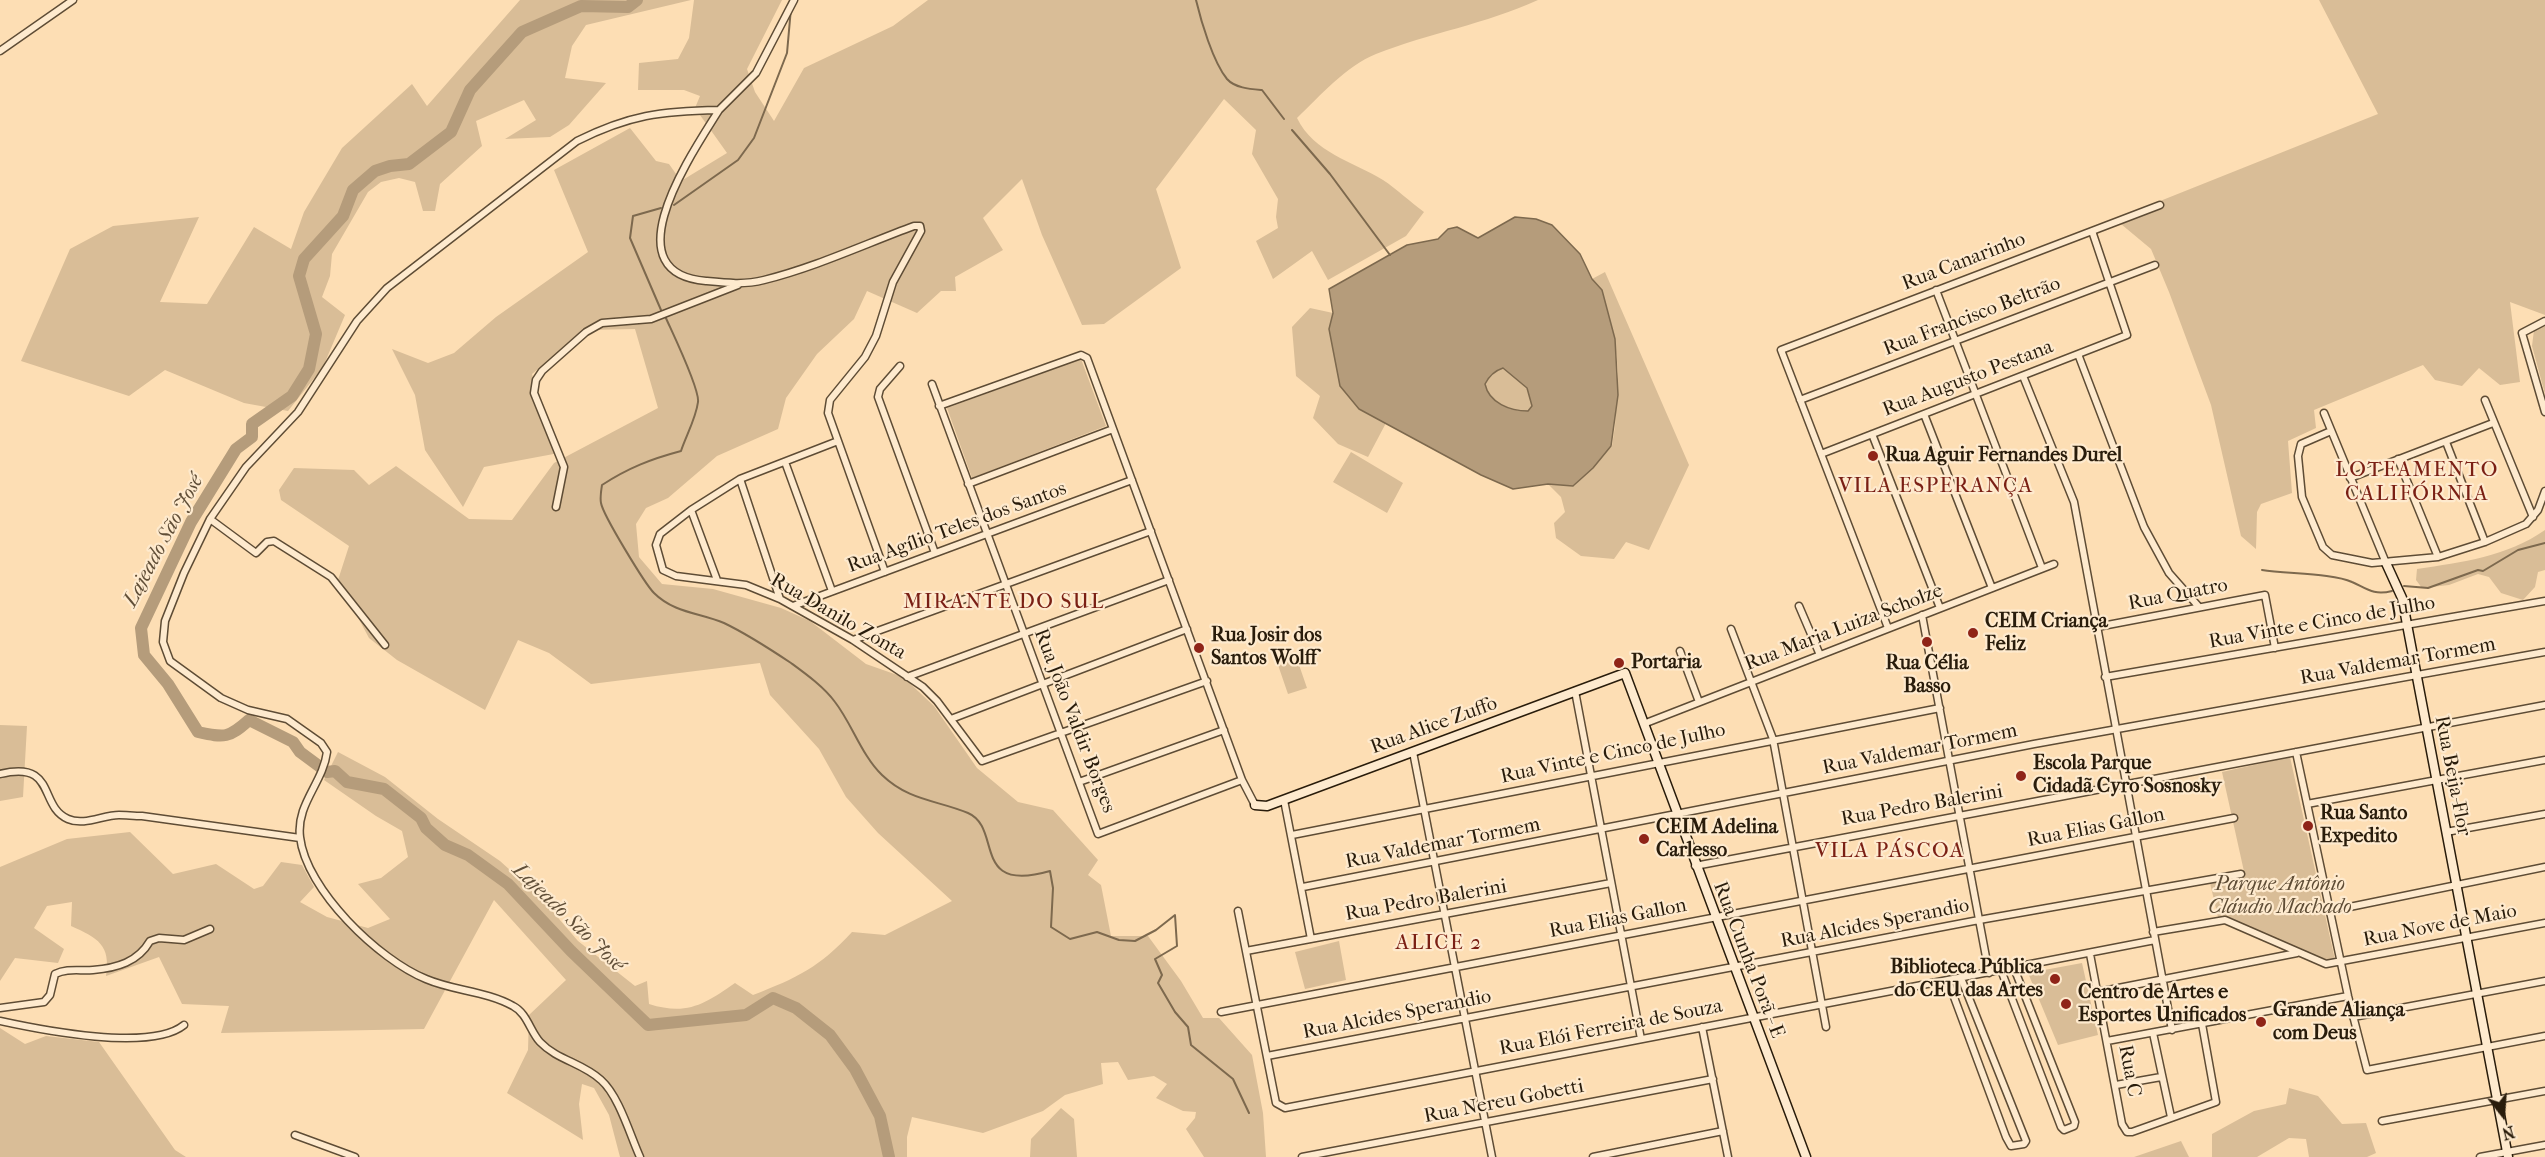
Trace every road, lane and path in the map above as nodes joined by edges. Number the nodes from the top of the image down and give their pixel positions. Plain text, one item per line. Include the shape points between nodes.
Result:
1 (73, 0) edge
2 (794, 0) edge
3 (0, 51) edge
4 (718, 110) junction
5 (2160, 205) dead end
6 (2092, 231) junction
7 (2155, 265) dead end
8 (2109, 282) junction
9 (741, 284) junction
10 (1936, 290) junction
11 (2545, 321) edge
12 (1956, 341) junction
13 (2078, 354) junction
14 (900, 366) dead end
15 (2023, 376) junction
16 (932, 384) dead end
17 (1976, 394) junction
18 (1800, 400) junction
19 (2485, 400) dead end
20 (939, 406) junction
21 (2545, 412) edge
22 (2324, 413) dead end
23 (1924, 414) junction
24 (2493, 423) junction
25 (1113, 429) junction
26 (2331, 431) junction
27 (1872, 434) junction
28 (838, 441) junction
29 (2446, 442) junction
30 (1821, 454) junction
31 (2398, 459) junction
32 (785, 462) junction
33 (2350, 478) junction
34 (740, 479) junction
35 (1132, 480) junction
36 (968, 484) junction
37 (2545, 491) edge
38 (556, 507) dead end
39 (692, 510) junction
40 (2533, 517) junction
41 (210, 519) junction
42 (1151, 531) junction
43 (986, 534) junction
44 (2485, 542) junction
45 (935, 553) junction
46 (2438, 557) junction
47 (2386, 563) junction
48 (2054, 564) dead end
49 (2042, 568) junction
50 (885, 572) junction
51 (717, 580) junction
52 (1169, 580) junction
53 (1005, 584) junction
54 (1992, 588) junction
55 (832, 591) junction
56 (780, 599) junction
57 (2545, 601) edge
58 (793, 606) junction
59 (1799, 606) dead end
60 (2199, 607) junction
61 (1940, 608) junction
62 (1922, 615) junction
63 (2407, 625) junction
64 (2097, 627) junction
65 (1888, 628) junction
66 (1187, 629) junction
67 (1731, 629) dead end
68 (1023, 634) junction
69 (853, 640) junction
70 (385, 645) dead end
71 (2275, 648) junction
72 (1680, 651) dead end
73 (2545, 652) edge
74 (1820, 655) junction
75 (1625, 673) joint
76 (907, 676) junction
77 (2417, 676) junction
78 (2105, 677) junction
79 (1207, 681) junction
80 (1752, 682) junction
81 (1042, 684) junction
82 (1575, 692) junction
83 (1699, 702) junction
84 (2545, 705) edge
85 (1940, 708) junction
86 (951, 718) junction
87 (1646, 723) junction
88 (2426, 728) junction
89 (1224, 730) junction
90 (2116, 731) junction
91 (1060, 734) junction
92 (1773, 739) junction
93 (1413, 752) junction
94 (2296, 752) junction
95 (2545, 760) edge
96 (1950, 761) junction
97 (1659, 762) junction
98 (0, 774) edge
99 (1590, 777) junction
100 (1242, 780) junction
101 (2436, 780) junction
102 (1079, 782) junction
103 (2125, 784) junction
104 (1783, 793) junction
105 (1284, 800) junction
106 (2307, 804) junction
107 (1255, 805) joint
108 (1424, 809) junction
109 (2545, 814) edge
110 (1678, 815) junction
111 (1960, 816) junction
112 (2234, 818) dead end
113 (1601, 830) junction
114 (2446, 832) junction
115 (1292, 835) junction
116 (2135, 837) junction
117 (300, 838) junction
118 (1793, 847) junction
119 (1434, 862) junction
120 (1695, 866) junction
121 (2545, 867) edge
122 (1970, 869) junction
123 (2241, 874) dead end
124 (1611, 883) junction
125 (2456, 885) junction
126 (1303, 888) junction
127 (2145, 891) junction
128 (1803, 900) junction
129 (1238, 911) dead end
130 (2330, 911) junction
131 (1444, 915) junction
132 (1714, 917) junction
133 (1979, 920) junction
134 (2545, 923) edge
135 (210, 929) dead end
136 (2153, 932) junction
137 (1621, 935) junction
138 (2466, 937) junction
139 (1311, 939) junction
140 (2155, 940) junction
141 (1246, 951) junction
142 (1812, 952) junction
143 (2297, 953) junction
144 (2090, 954) junction
145 (2340, 963) junction
146 (1454, 967) junction
147 (1733, 967) junction
148 (2014, 968) junction
149 (2001, 970) junction
150 (1989, 973) junction
151 (1961, 978) junction
152 (1948, 981) junction
153 (2162, 981) junction
154 (2545, 981) edge
155 (1631, 986) junction
156 (2098, 992) junction
157 (2476, 994) junction
158 (2348, 996) junction
159 (1821, 1004) junction
160 (1257, 1005) junction
161 (0, 1008) edge
162 (1221, 1012) dead end
163 (1752, 1017) junction
164 (2353, 1017) junction
165 (1464, 1020) junction
166 (0, 1021) edge
167 (2202, 1024) junction
168 (184, 1025) dead end
169 (1702, 1027) junction
170 (1826, 1027) dead end
171 (2172, 1030) junction
172 (2154, 1033) junction
173 (2545, 1036) edge
174 (1641, 1039) junction
175 (2107, 1041) junction
176 (2486, 1047) junction
177 (1267, 1056) junction
178 (1473, 1071) junction
179 (2162, 1077) junction
180 (1713, 1079) junction
181 (2116, 1085) junction
182 (2545, 1091) edge
183 (2497, 1100) junction
184 (2171, 1118) junction
185 (2382, 1121) dead end
186 (1485, 1122) junction
187 (1724, 1131) junction
188 (295, 1135) dead end
189 (2545, 1145) edge
190 (2507, 1154) edge
191 (355, 1157) edge
192 (640, 1157) edge
193 (1302, 1157) edge
194 (1492, 1157) edge
195 (1593, 1157) edge
196 (1728, 1157) edge
197 (1806, 1157) edge
198 (2480, 1157) edge

1 - 3 street
2 - 4 street via 756,73
4 - 9 street via 669,199 661,232 661,255 669,269 691,280
4 - 41 street via 642,115 577,141 387,288 357,321 298,412 246,467
5 - 6 street, Rua Canarinho
6 - 8 street
6 - 10 street, Rua Canarinho
7 - 8 street, Rua Francisco Beltrão
8 - 12 street, Rua Francisco Beltrão
8 - 13 street, Rua Augusto Pestana via 2127,335
9 - 28 street via 793,272 920,226 921,234 893,282 876,336 865,357 830,400 828,413
9 - 38 street via 651,319 602,323 542,371 534,393 564,467
10 - 12 street
10 - 18 street, Rua Canarinho via 1781,350
11 - 21 street via 2522,333
12 - 17 street
12 - 18 street, Rua Francisco Beltrão
13 - 15 street, Rua Augusto Pestana
13 - 60 street via 2144,527 2169,573
14 - 45 street via 880,389 880,407
15 - 17 street, Rua Augusto Pestana
15 - 64 street via 2074,502
16 - 20 street, Rua João Valdir Borges
17 - 23 street, Rua Augusto Pestana
17 - 49 street
18 - 30 street
19 - 24 street
20 - 25 street via 1081,355 1088,358
20 - 36 street, Rua João Valdir Borges
22 - 26 street, Rua Beija-Flor
23 - 27 street, Rua Augusto Pestana
23 - 54 street
24 - 29 street
24 - 40 street
25 - 35 street
25 - 36 street
26 - 33 street, Rua Beija-Flor
26 - 47 street via 2301,444 2298,456 2302,497 2322,547 2332,555
27 - 30 street, Rua Augusto Pestana
27 - 61 street
28 - 32 street, Rua Danilo Zonta
28 - 50 street
29 - 31 street
29 - 44 street
30 - 65 street
31 - 33 street
31 - 46 street
32 - 34 street, Rua Danilo Zonta
32 - 55 street
33 - 47 street, Rua Beija-Flor
34 - 39 street, Rua Danilo Zonta
34 - 56 street
35 - 42 street
35 - 43 street, Rua Agílio Teles dos Santos
36 - 43 street, Rua João Valdir Borges
37 - 40 street
39 - 51 street
39 - 51 street, Rua Danilo Zonta via 660,534 656,545 659,561 663,570 676,576
40 - 44 street
41 - 70 street via 256,553 267,542 274,541 319,568 354,603
41 - 117 street via 165,621 163,642 170,661 221,698 248,710 287,719 321,742 327,752 326,764 301,811
42 - 52 street
42 - 53 street
43 - 45 street, Rua Agílio Teles dos Santos
43 - 53 street, Rua João Valdir Borges
44 - 46 street
45 - 50 street, Rua Agílio Teles dos Santos
46 - 47 street
47 - 63 street, Rua Beija-Flor via 2402,598
48 - 49 street, Rua Maria Luiza Scholze
49 - 54 street, Rua Maria Luiza Scholze
50 - 55 street, Rua Agílio Teles dos Santos
51 - 56 street, Rua Danilo Zonta via 746,585
52 - 66 street
52 - 68 street
53 - 68 street, Rua João Valdir Borges
53 - 69 street
54 - 61 street, Rua Maria Luiza Scholze
55 - 58 street, Rua Agílio Teles dos Santos
56 - 58 street, Rua Danilo Zonta
57 - 63 street, Rua Vinte e Cinco de Julho
58 - 69 street, Rua Danilo Zonta
59 - 74 street
60 - 64 street, Rua Quatro
60 - 71 street, Rua Quatro via 2265,595
61 - 62 street, Rua Maria Luiza Scholze
62 - 65 street, Rua Maria Luiza Scholze
62 - 85 street
63 - 71 street, Rua Vinte e Cinco de Julho
63 - 77 street, Rua Beija-Flor
64 - 78 street
65 - 74 street, Rua Maria Luiza Scholze
66 - 79 street
66 - 81 street
67 - 80 street
68 - 76 street
68 - 81 street, Rua João Valdir Borges
69 - 76 street, Rua Danilo Zonta
71 - 78 street, Rua Vinte e Cinco de Julho
72 - 83 street
73 - 77 street, Rua Valdemar Tormem
74 - 80 street, Rua Maria Luiza Scholze
75 - 82 street, Rua Alice Zuffo
75 - 87 street, Rua Cunha Porã - E
76 - 86 street, Rua Danilo Zonta
77 - 88 street, Rua Beija-Flor
77 - 90 street, Rua Valdemar Tormem
78 - 90 street
79 - 89 street
79 - 91 street
80 - 83 street, Rua Maria Luiza Scholze
80 - 92 street
81 - 86 street
81 - 91 street, Rua João Valdir Borges
82 - 93 street, Rua Alice Zuffo
82 - 99 street
83 - 87 street, Rua Maria Luiza Scholze
84 - 88 street, Rua Pedro Balerini
85 - 92 street, Rua Vinte e Cinco de Julho
85 - 96 street
86 - 91 street, Rua Danilo Zonta via 982,761
87 - 97 street, Rua Cunha Porã - E
88 - 94 street, Rua Pedro Balerini
88 - 101 street, Rua Beija-Flor
89 - 100 street
89 - 102 street
90 - 96 street, Rua Valdemar Tormem
90 - 103 street
91 - 102 street, Rua João Valdir Borges
92 - 97 street, Rua Vinte e Cinco de Julho
92 - 104 street
93 - 105 street, Rua Alice Zuffo
93 - 108 street
94 - 103 street, Rua Pedro Balerini
94 - 106 street
95 - 101 street
96 - 104 street, Rua Valdemar Tormem
96 - 111 street
97 - 99 street, Rua Vinte e Cinco de Julho
97 - 110 street, Rua Cunha Porã - E
98 - 117 street via 19,770 34,775 46,787 58,812 69,820 117,814
99 - 108 street, Rua Vinte e Cinco de Julho
99 - 113 street
100 - 102 street, Rua João Valdir Borges via 1098,834
100 - 107 street
101 - 106 street
101 - 114 street, Rua Beija-Flor
103 - 111 street, Rua Pedro Balerini
103 - 116 street
104 - 110 street, Rua Valdemar Tormem
104 - 118 street
105 - 107 street, Rua Alice Zuffo via 1267,806
105 - 115 street
106 - 130 street
108 - 115 street, Rua Vinte e Cinco de Julho
108 - 119 street
109 - 114 street
110 - 113 street, Rua Valdemar Tormem
110 - 120 street, Rua Cunha Porã - E
111 - 118 street, Rua Pedro Balerini
111 - 122 street
112 - 116 street, Rua Elias Gallon
113 - 119 street, Rua Valdemar Tormem
113 - 124 street
114 - 125 street, Rua Beija-Flor
115 - 126 street
116 - 122 street, Rua Elias Gallon
116 - 127 street
117 - 192 street via 310,868 356,931 424,979 515,1006 538,1040 554,1054 602,1080
118 - 120 street, Rua Pedro Balerini
118 - 128 street
119 - 126 street, Rua Valdemar Tormem
119 - 131 street
120 - 132 street, Rua Cunha Porã - E
121 - 125 street
122 - 128 street, Rua Elias Gallon
122 - 133 street
123 - 127 street, Rua Alcides Sperandio
124 - 131 street, Rua Pedro Balerini
124 - 137 street
125 - 130 street
125 - 138 street, Rua Beija-Flor
126 - 139 street
127 - 133 street, Rua Alcides Sperandio
127 - 136 street
128 - 132 street, Rua Elias Gallon
128 - 142 street
129 - 141 street
130 - 145 street
131 - 139 street, Rua Pedro Balerini
131 - 146 street
132 - 137 street, Rua Elias Gallon
132 - 147 street, Rua Cunha Porã - E
133 - 142 street, Rua Alcides Sperandio
133 - 150 street
134 - 138 street, Rua Nove de Maio
135 - 161 street via 184,940 150,941 134,960 94,970 62,970 55,974 50,995 44,1002
136 - 140 street
136 - 143 street via 2225,920
137 - 146 street, Rua Elias Gallon
137 - 155 street
138 - 145 street, Rua Nove de Maio
138 - 157 street, Rua Beija-Flor
139 - 141 street, Rua Pedro Balerini
140 - 144 street, Rua Elói Ferreira de Souza
140 - 153 street
141 - 160 street
142 - 147 street, Rua Alcides Sperandio
142 - 159 street
143 - 145 street via 2326,964
143 - 153 street
144 - 148 street, Rua Elói Ferreira de Souza
144 - 156 street, Rua C
145 - 158 street
146 - 160 street, Rua Elias Gallon
146 - 165 street
147 - 155 street, Rua Alcides Sperandio
147 - 163 street, Rua Cunha Porã - E
148 - 149 street, Rua Elói Ferreira de Souza
148 - 149 street via 2075,1122 2069,1128 2061,1127
149 - 150 street, Rua Elói Ferreira de Souza
150 - 151 street, Rua Elói Ferreira de Souza
151 - 152 street, Rua Elói Ferreira de Souza
151 - 152 street via 2004,1081 2024,1144 2011,1146 2006,1137
152 - 159 street, Rua Elói Ferreira de Souza
153 - 156 street
153 - 171 street
154 - 157 street
155 - 165 street, Rua Alcides Sperandio
155 - 174 street
156 - 175 street, Rua C
157 - 164 street
157 - 176 street, Rua Beija-Flor
158 - 164 street
158 - 167 street
159 - 163 street, Rua Elói Ferreira de Souza
159 - 170 street
160 - 162 street, Rua Elias Gallon
160 - 177 street
163 - 169 street, Rua Elói Ferreira de Souza
163 - 197 street, Rua Cunha Porã - E
164 - 176 street via 2367,1070
165 - 177 street, Rua Alcides Sperandio
165 - 178 street
166 - 168 street via 114,1038 176,1032
167 - 171 street
167 - 184 street via 2216,1102
169 - 174 street, Rua Elói Ferreira de Souza
169 - 180 street
171 - 172 street
172 - 175 street
172 - 179 street
173 - 176 street
174 - 178 street, Rua Elói Ferreira de Souza
175 - 181 street, Rua C
176 - 183 street, Rua Beija-Flor
177 - 178 street, Rua Elói Ferreira de Souza via 1276,1103 1285,1108
178 - 186 street
179 - 181 street
179 - 184 street
180 - 186 street, Rua Nereu Gobetti
180 - 187 street
181 - 184 street, Rua C via 2122,1124 2127,1132
182 - 183 street
183 - 185 street
183 - 190 street, Rua Beija-Flor
186 - 193 street, Rua Nereu Gobetti
186 - 194 street
187 - 195 street
187 - 196 street
188 - 191 street
189 - 190 street
190 - 198 street

